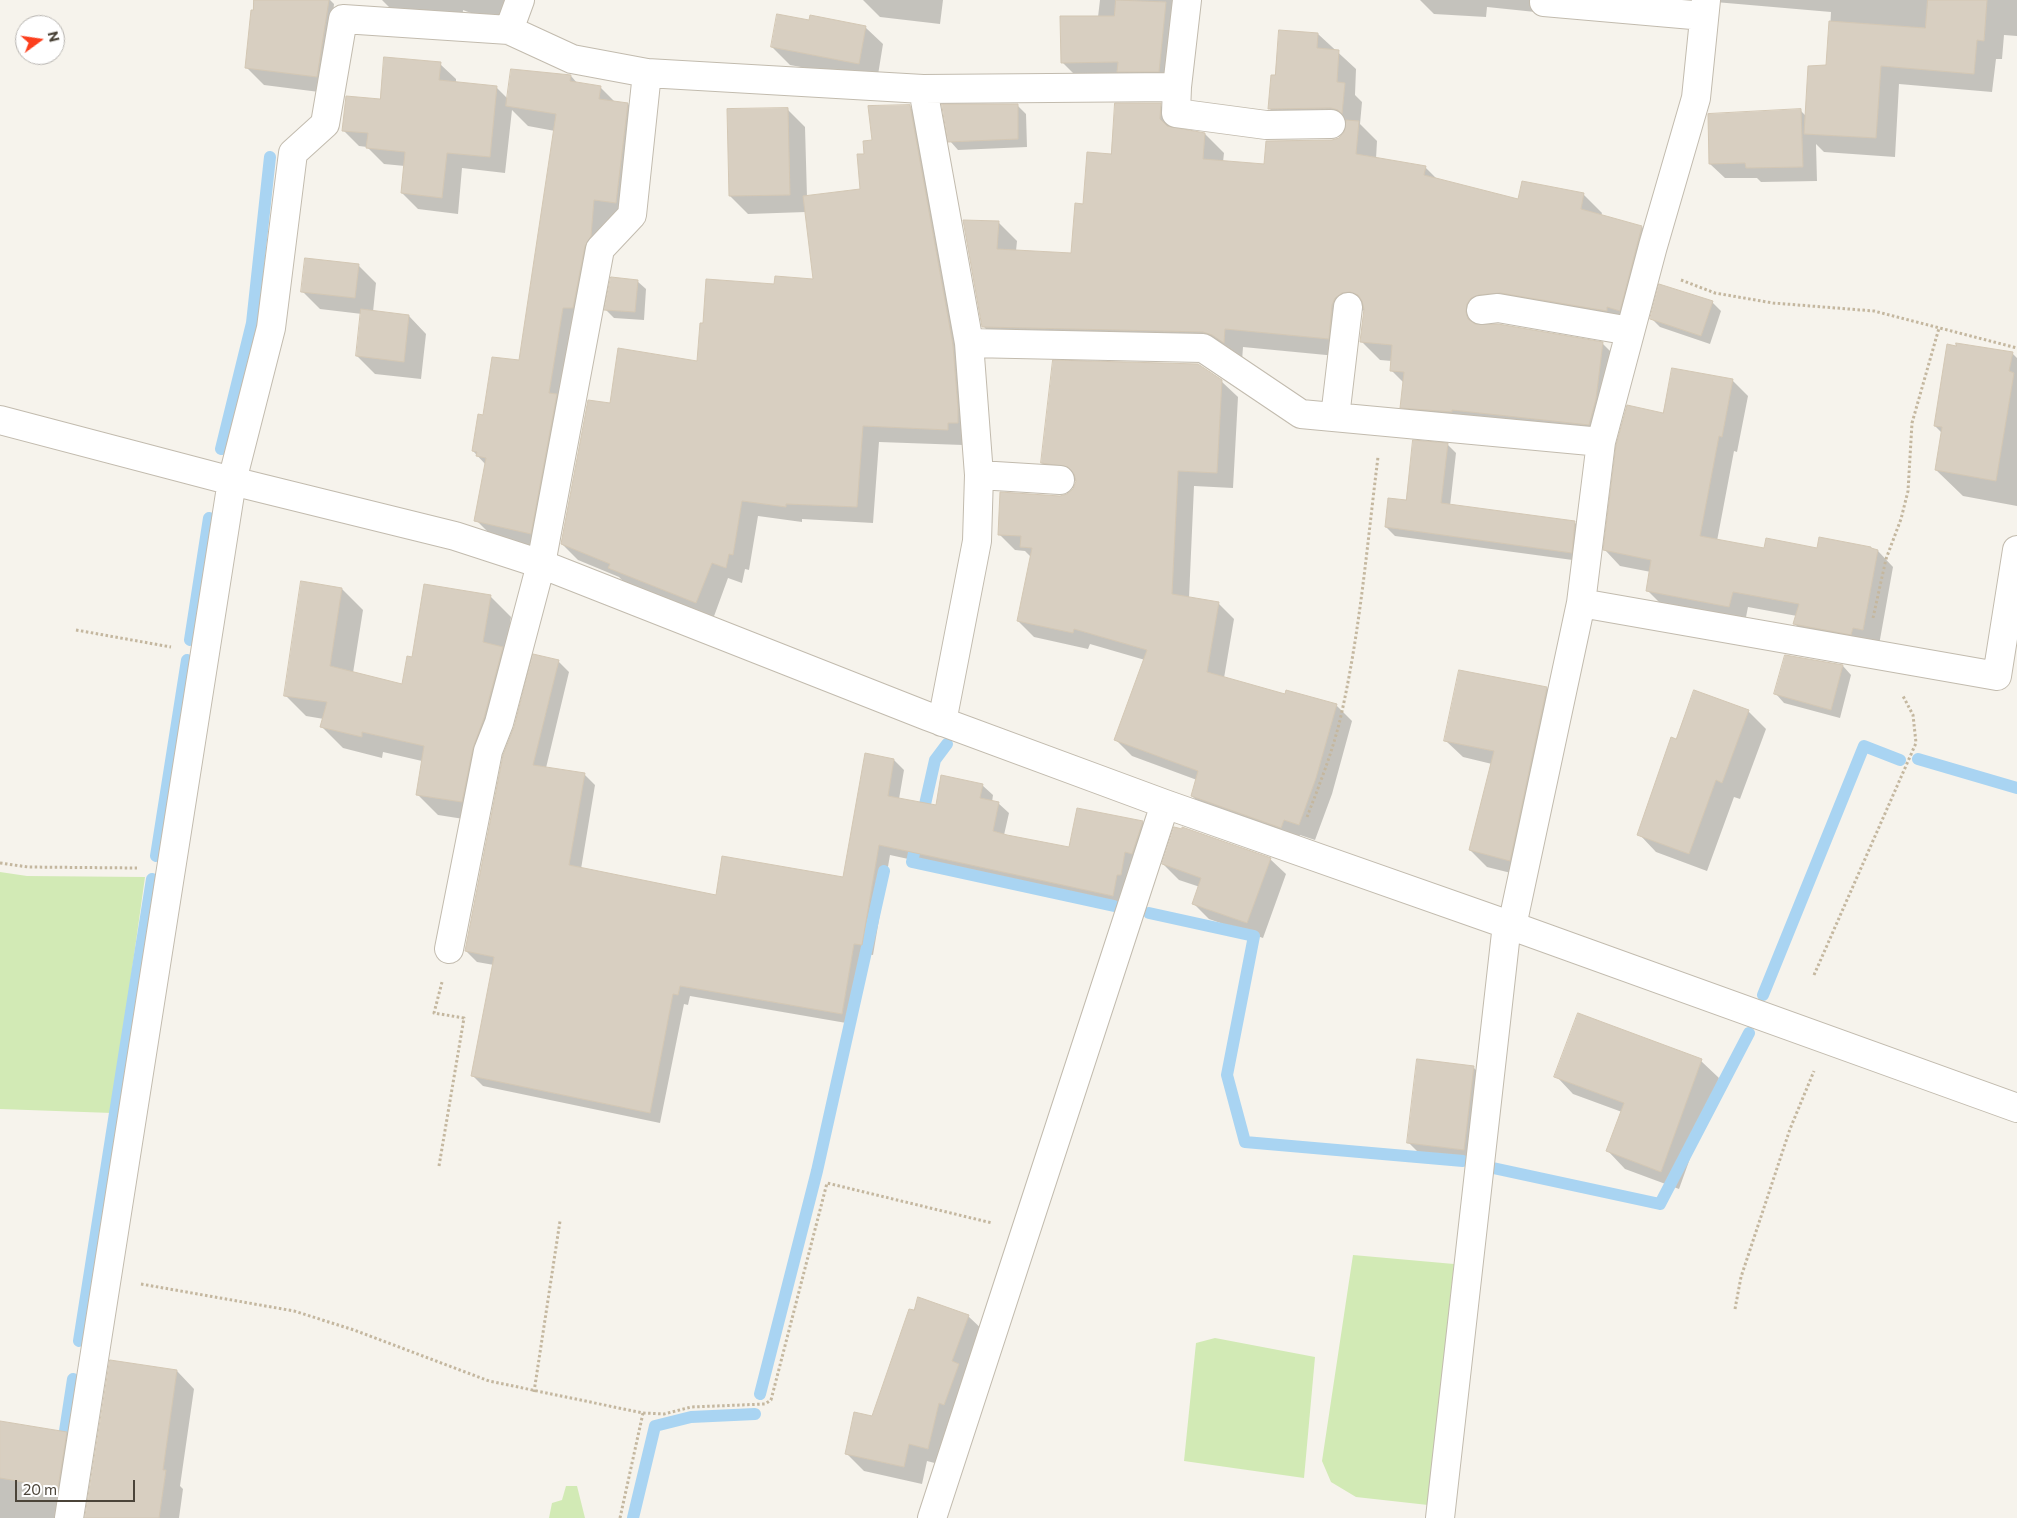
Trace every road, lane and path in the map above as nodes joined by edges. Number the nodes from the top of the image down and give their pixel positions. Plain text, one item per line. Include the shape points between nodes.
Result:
1 (520, 0) edge
2 (1187, 0) edge
3 (1544, 2) dead end
4 (1705, 8) edge
5 (340, 10) edge
6 (509, 30) junction
7 (647, 72) junction
8 (1177, 87) junction
9 (923, 89) junction
10 (1331, 124) dead end
11 (1647, 267) junction
12 (1348, 306) dead end
13 (1481, 310) dead end
14 (1939, 328) junction
15 (1630, 331) junction
16 (970, 342) junction
17 (2017, 348) edge
18 (1335, 417) junction
19 (0, 420) edge
20 (1383, 422) junction
21 (1602, 442) junction
22 (979, 475) junction
23 (1060, 480) dead end
24 (232, 481) junction
25 (2017, 550) edge
26 (541, 564) junction
27 (1581, 603) junction
28 (76, 630) dead end
29 (205, 653) junction
30 (1874, 655) junction
31 (942, 722) junction
32 (1165, 804) junction
33 (1294, 850) junction
34 (0, 863) edge
35 (170, 868) junction
36 (1510, 925) junction
37 (449, 949) joint
38 (1814, 975) dead end
39 (1828, 1039) junction
40 (2017, 1108) edge
41 (439, 1166) dead end
42 (560, 1221) dead end
43 (1026, 1231) junction
44 (106, 1277) junction
45 (1735, 1309) dead end
46 (534, 1392) junction
47 (643, 1413) junction
48 (69, 1518) edge
49 (620, 1518) edge
50 (932, 1518) edge
51 (1440, 1518) edge

1 - 6 street
2 - 8 street
3 - 4 street
4 - 11 street via 1696,98
5 - 6 street
5 - 24 street via 325,124 292,153 271,328
6 - 7 street via 572,59
7 - 9 street
7 - 26 street via 632,215 600,249
8 - 9 street
8 - 10 street via 1176,113 1266,125
9 - 16 street
11 - 14 path via 1715,293 1773,303 1874,312
11 - 15 street
12 - 18 street
13 - 15 street via 1498,308
14 - 17 path
14 - 30 path via 1912,423 1908,491 1886,558
15 - 21 street
16 - 18 street via 1203,348 1301,414
16 - 22 street
18 - 20 street
19 - 24 street
20 - 21 street
20 - 33 path via 1355,640 1340,720 1321,782
21 - 27 street
22 - 23 street
22 - 31 street via 976,541
24 - 26 street via 455,536
24 - 29 street
25 - 30 street via 1997,676
26 - 31 street
26 - 37 street via 499,723 488,751
27 - 30 street
27 - 36 street
28 - 29 path
29 - 35 street
30 - 38 path via 1913,715 1916,743
31 - 32 street
32 - 33 street
32 - 43 street
33 - 36 street
34 - 35 path via 28,867
35 - 44 street
36 - 39 street
36 - 51 street
37 - 41 path via 434,1013 464,1018
39 - 40 street
39 - 45 path via 1790,1130 1741,1277
42 - 46 path
43 - 47 path via 827,1183 771,1400 765,1404 691,1407 664,1414
43 - 50 street
44 - 46 path via 294,1311 489,1381
44 - 48 street
46 - 47 path
47 - 49 path

